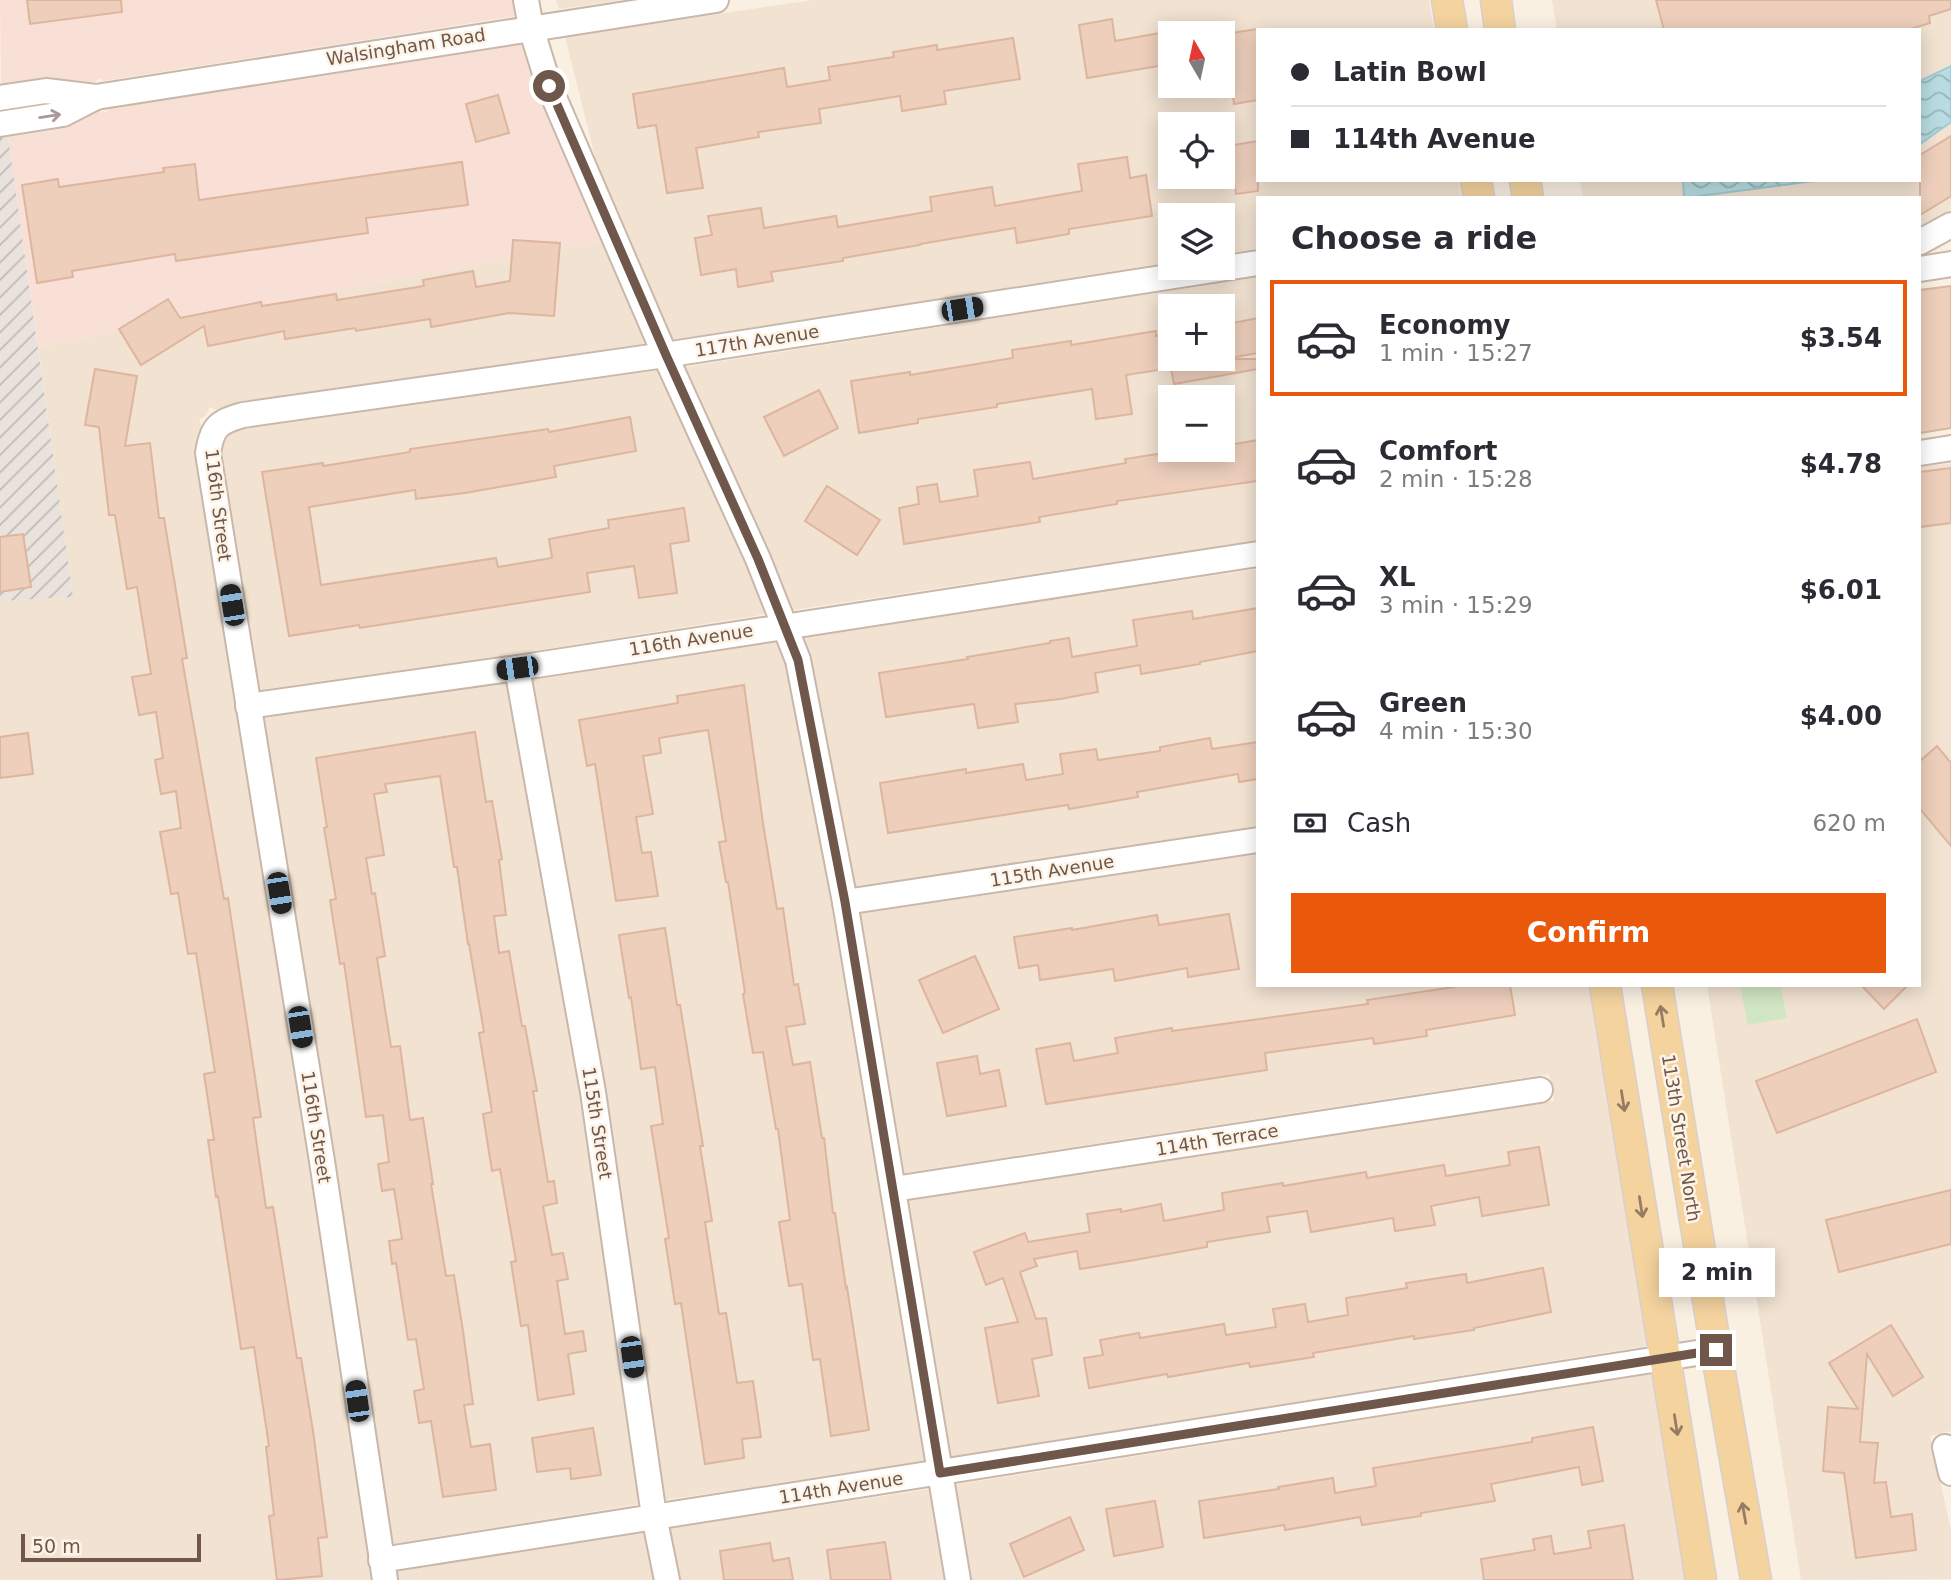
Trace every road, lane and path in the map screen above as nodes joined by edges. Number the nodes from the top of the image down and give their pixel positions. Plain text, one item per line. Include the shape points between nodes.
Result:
1 (526, 0) edge
2 (716, 0) edge
3 (1447, 0) edge
4 (1496, 0) edge
5 (531, 28) junction
6 (1452, 28) edge
7 (1500, 28) edge
8 (96, 97) junction
9 (0, 98) edge
10 (0, 124) edge
11 (1951, 225) edge
12 (1921, 241) edge
13 (1256, 263) edge
14 (1951, 264) edge
15 (1921, 269) edge
16 (666, 355) junction
17 (216, 426) joint
18 (1951, 449) edge
19 (1921, 453) edge
20 (1256, 554) edge
21 (786, 625) junction
22 (517, 668) junction
23 (248, 706) junction
24 (1256, 840) edge
25 (845, 902) junction
26 (1605, 987) edge
27 (1657, 987) edge
28 (1540, 1090) dead end
29 (894, 1189) junction
30 (1716, 1350) junction
31 (1665, 1358) junction
32 (1945, 1447) dead end
33 (940, 1473) junction
34 (1951, 1474) edge
35 (654, 1516) junction
36 (383, 1570) edge
37 (667, 1580) edge
38 (958, 1580) edge
39 (1701, 1580) edge
40 (1756, 1580) edge

1 - 5 street
2 - 5 street, Walsingham Road
3 - 6 main road
4 - 7 main road
5 - 8 street, Walsingham Road
5 - 16 street via 549,86
8 - 9 street, Walsingham Road via 46,91
10 -> 8 street, Walsingham Road via 63,114
11 - 12 street
13 - 16 street, 117th Avenue
14 - 15 street
16 - 17 street, 117th Avenue via 243,415
16 - 21 street
17 - 23 street, 116th Street via 208,453
18 - 19 street
20 - 21 street, 116th Avenue
21 - 22 street, 116th Avenue
21 - 25 street via 798,660
22 - 23 street, 116th Avenue
22 - 35 street, 115th Street via 593,1092
23 - 36 street, 116th Street
24 - 25 street, 115th Avenue
25 - 29 street
26 -> 31 main road
30 -> 27 main road, 113th Street North
28 - 29 street, 114th Terrace
29 - 33 street
30 - 31 street, 114th Avenue
40 -> 30 main road, 113th Street North
31 - 33 street, 114th Avenue
31 -> 39 main road
32 - 34 street
33 - 35 street, 114th Avenue
33 - 38 street
35 - 36 street, 114th Avenue
35 - 37 street, 115th Street

